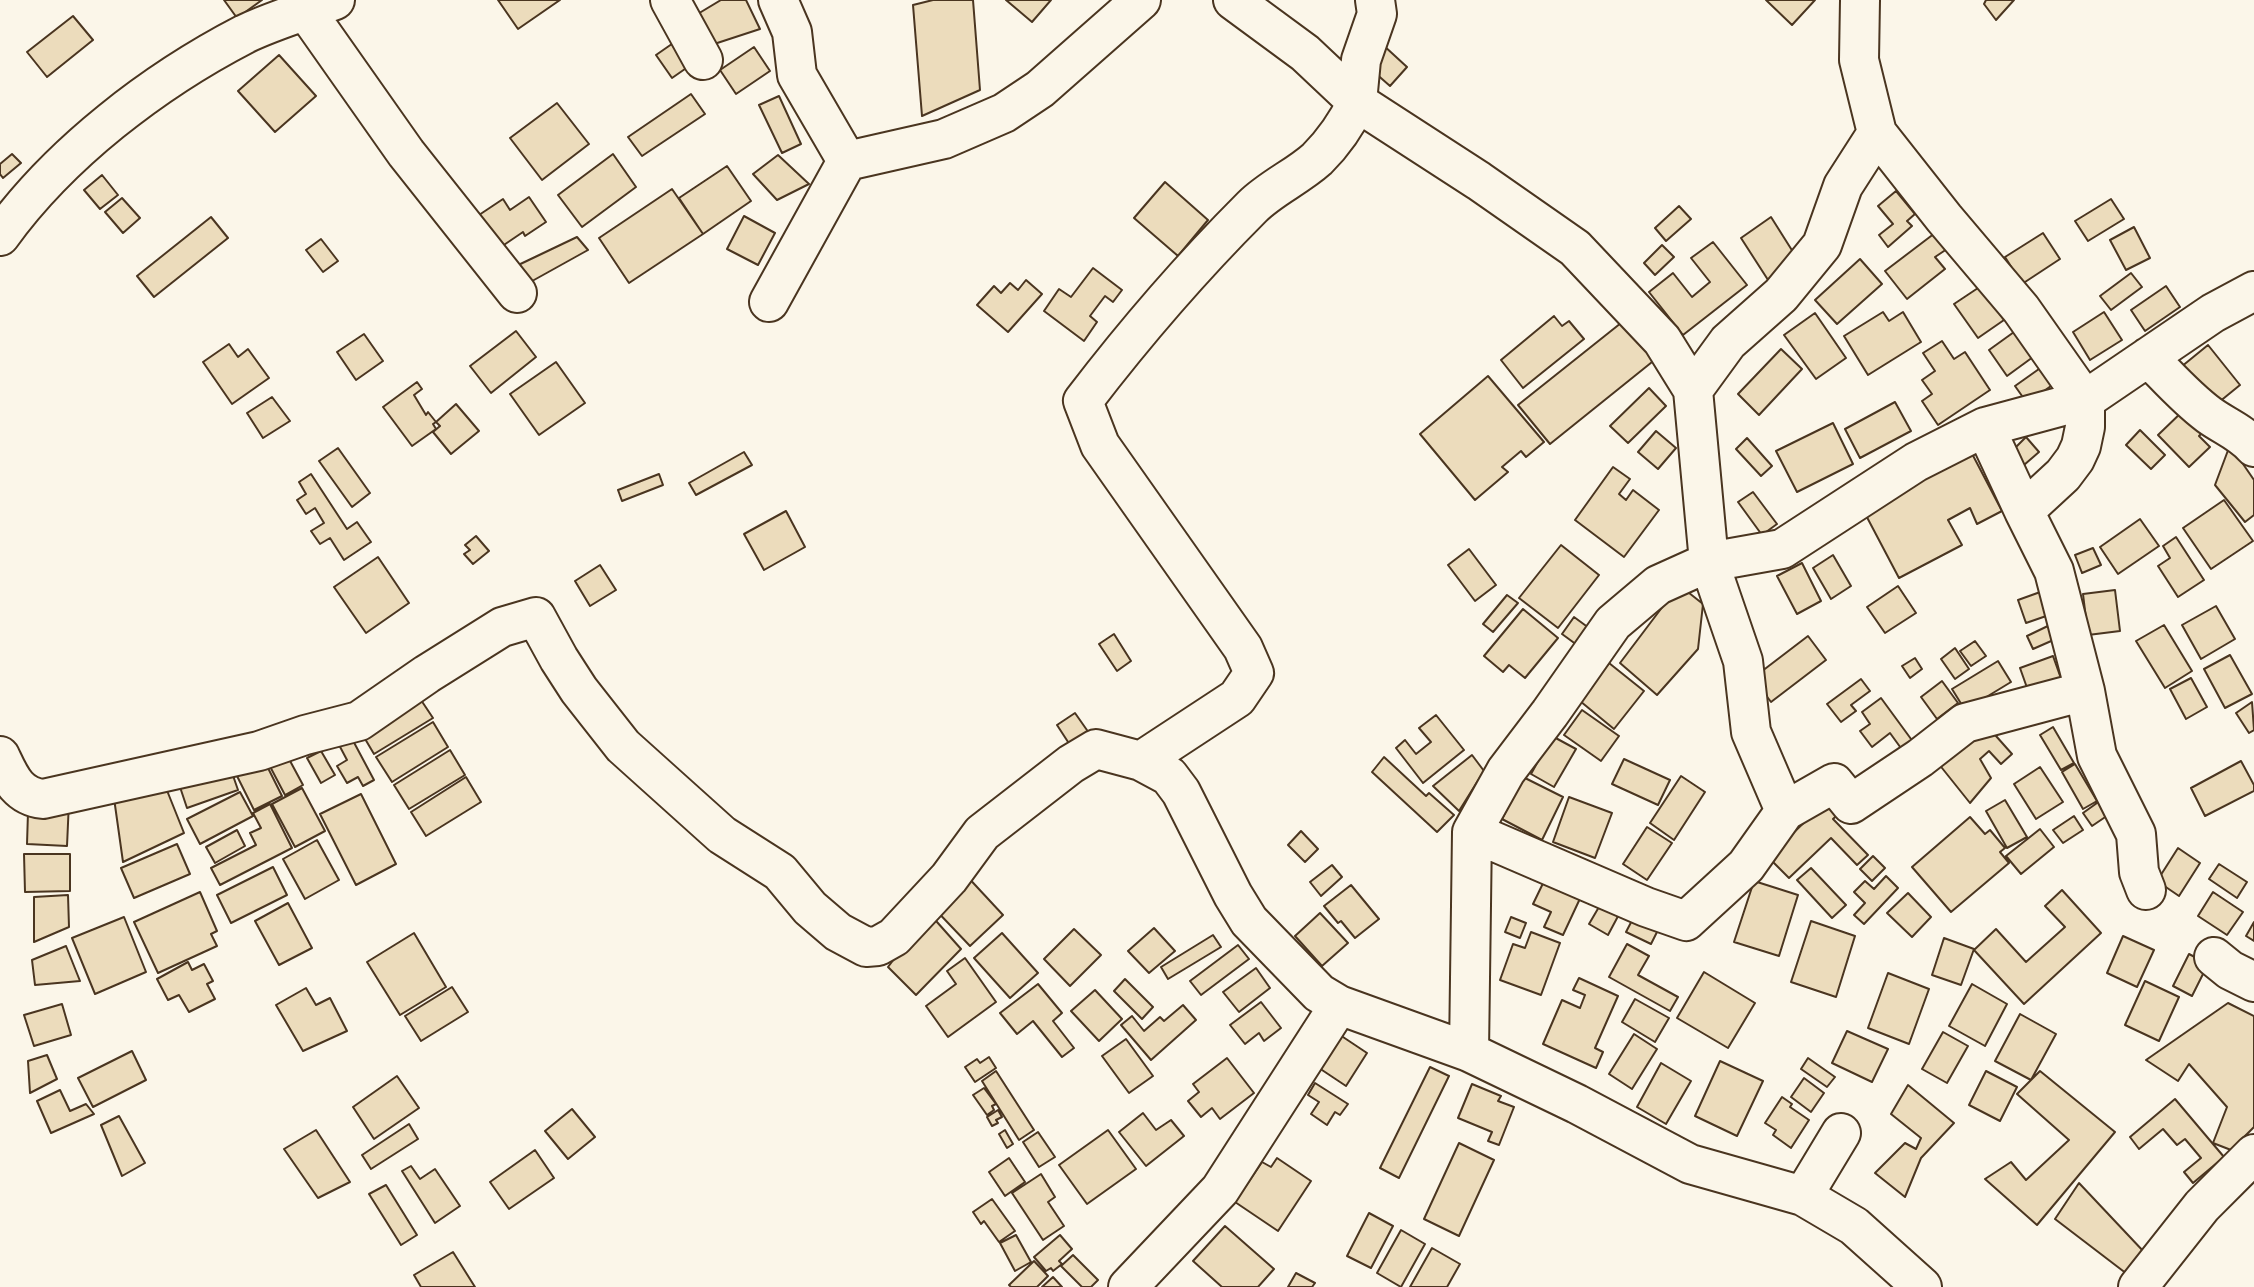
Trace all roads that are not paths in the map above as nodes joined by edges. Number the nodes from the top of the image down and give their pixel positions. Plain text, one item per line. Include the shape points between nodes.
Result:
1 (670, 0) edge
2 (778, 0) edge
3 (1141, 0) edge
4 (1233, 0) edge
5 (1375, 0) edge
6 (1860, 0) edge
7 (321, 5) edge
8 (703, 61) dead end
9 (1357, 102) junction
10 (1877, 133) junction
11 (847, 161) junction
12 (0, 236) edge
13 (2254, 291) edge
14 (517, 293) dead end
15 (769, 302) dead end
16 (2148, 357) junction
17 (1693, 390) junction
18 (2085, 400) junction
19 (1985, 427) junction
20 (2254, 447) edge
21 (2024, 511) junction
22 (1709, 562) junction
23 (2085, 691) junction
24 (0, 756) edge
25 (1141, 761) junction
26 (1785, 811) junction
27 (1472, 832) junction
28 (2146, 890) dead end
29 (2214, 957) dead end
30 (2254, 982) edge
31 (1339, 1005) junction
32 (1469, 1052) junction
33 (1841, 1133) dead end
34 (2254, 1154) edge
35 (1803, 1196) junction
36 (1128, 1287) edge
37 (1922, 1287) edge
38 (2138, 1287) edge

1 - 8 street
2 - 11 street via 792,32 797,75
3 - 11 street via 1040,89 1003,113 944,139
4 - 9 street via 1305,53
5 - 9 street via 1377,14 1361,60
6 - 10 street via 1859,60
7 - 12 street via 219,48 121,114 69,156 22,205
7 - 14 street via 406,153
9 - 17 street via 1575,248 1662,340
9 - 25 street via 1318,158 1255,204 1181,281 1083,401 1100,445 1243,648 1254,673 1237,698
10 - 17 street via 1843,186 1822,245 1781,295 1728,342
10 - 18 street via 2021,309
11 - 15 street
13 - 16 street
16 - 18 street
16 - 20 street via 2188,398 2244,435
17 - 22 street
18 - 19 street
18 - 21 street via 2085,427 2075,459
19 - 21 street
19 - 22 street via 1916,462 1782,549
21 - 23 street via 2054,571
22 - 26 street via 1743,661 1751,732
22 - 27 street via 1658,585 1613,623 1506,771
23 - 26 street via 1965,723 1852,804 1834,783
23 - 28 street via 2097,756 2136,834 2139,872
24 - 25 street via 13,784 23,793 43,799 259,751 359,721 502,627 536,617 579,690 623,746 722,835 780,872 838,932 866,947 878,947 894,937 950,878 982,833 1071,764 1096,749
25 - 31 street via 1169,776 1181,792 1249,921 1319,993
26 - 27 street via 1746,866 1686,921
27 - 32 street
29 - 30 street
31 - 32 street
31 - 36 street via 1220,1190
32 - 35 street via 1690,1164
33 - 35 street
34 - 38 street via 2202,1206
35 - 37 street via 1854,1226

